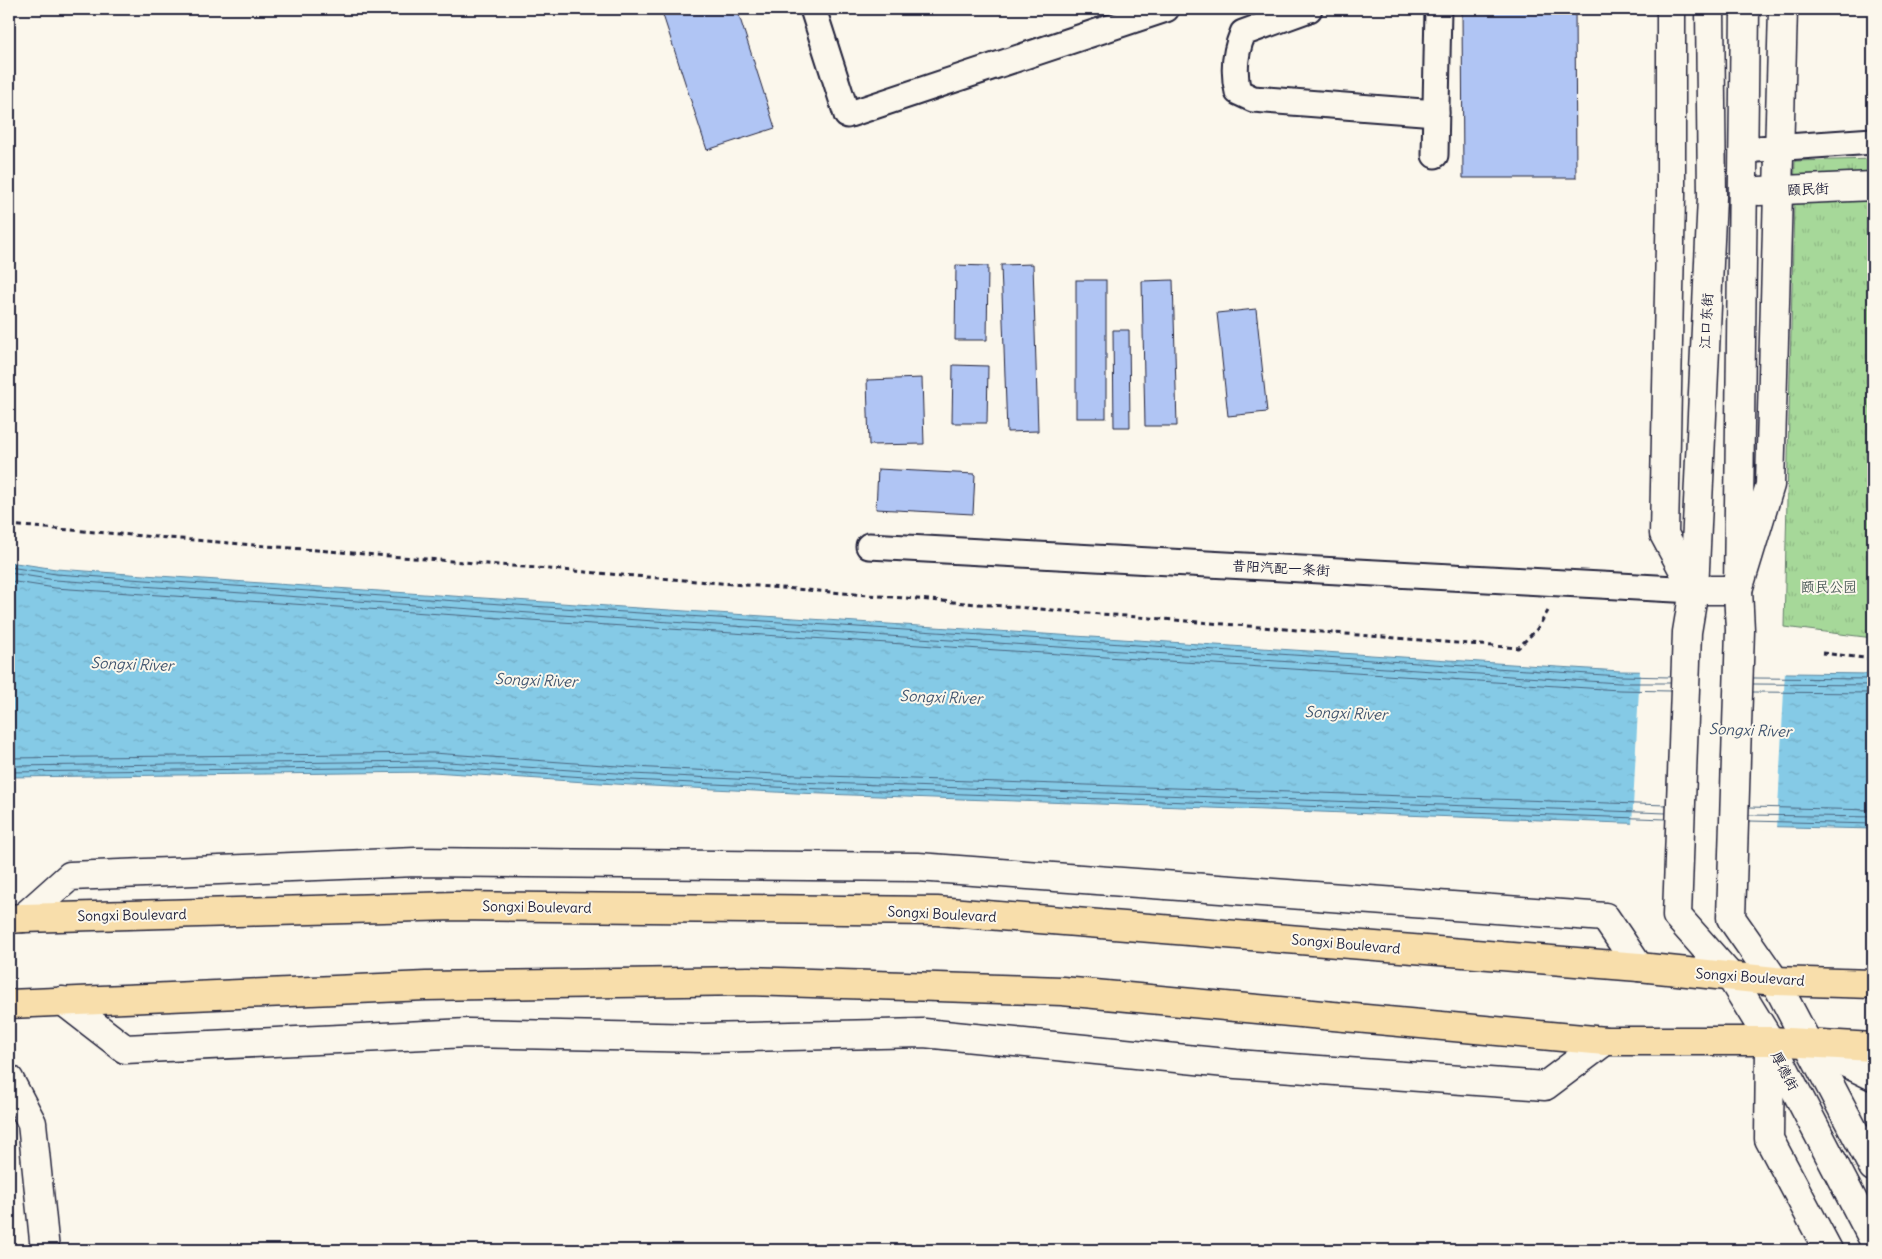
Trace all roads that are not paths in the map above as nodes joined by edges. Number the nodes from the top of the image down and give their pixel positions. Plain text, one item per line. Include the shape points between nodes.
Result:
1 (813, 9) edge
2 (1166, 9) edge
3 (1309, 9) edge
4 (1438, 9) edge
5 (1671, 9) edge
6 (1710, 9) edge
7 (1745, 9) edge
8 (1783, 9) edge
9 (1436, 113) junction
10 (1873, 141) edge
11 (1778, 147) junction
12 (1744, 150) junction
13 (1435, 155) dead end
14 (1873, 186) edge
15 (1777, 190) junction
16 (1743, 191) junction
17 (1671, 196) junction
18 (1712, 196) junction
19 (869, 546) dead end
20 (1694, 590) junction
21 (1738, 590) junction
22 (1677, 916) joint
23 (16, 918) edge
24 (1639, 967) junction
25 (1730, 976) junction
26 (1775, 981) junction
27 (1873, 984) edge
28 (63, 1001) junction
29 (9, 1004) edge
30 (1605, 1041) junction
31 (1770, 1041) junction
32 (1810, 1045) junction
33 (1873, 1047) edge
34 (1873, 1076) edge
35 (9, 1079) edge
36 (1873, 1167) edge
37 (1873, 1239) edge
38 (45, 1250) edge
39 (1828, 1250) edge

1 - 2 street via 847,115
3 - 9 street via 1243,34 1237,47 1234,78 1238,92 1254,99
4 - 9 street
5 - 17 main road
6 - 18 main road, 江口东街
7 - 12 main road
8 - 11 main road
9 - 13 street
10 - 11 street
11 - 12 street
11 - 15 main road
12 - 16 main road
14 - 15 main road, 颐民街
15 - 16 main road, 颐民街
15 - 21 main road via 1770,484
16 - 21 main road
17 - 18 main road
17 - 20 main road via 1664,534
18 - 20 main road, 江口东街
19 - 20 street, 昔阳汽配一条街
20 - 21 main road
20 - 22 main road, 江口东街 via 1687,632
21 - 26 main road via 1740,630 1731,918
22 - 25 main road, 厚德街
23 - 24 highway, Songxi Boulevard via 455,906 937,912
23 - 24 main road via 70,876 416,862 918,867 1605,917
24 - 25 highway, Songxi Boulevard
25 - 26 highway, Songxi Boulevard
25 - 31 main road, 厚德街
26 - 27 highway, Songxi Boulevard
26 - 32 main road
28 - 29 highway
28 - 30 highway via 426,986 758,981 1062,991
28 - 30 main road via 125,1049 468,1033 704,1038 924,1033 1236,1064 1545,1086
30 - 31 highway
31 - 32 highway
31 - 37 main road, 厚德街
31 - 39 main road via 1769,1138
32 - 33 highway
32 - 34 main road
32 - 36 main road
35 - 38 main road via 32,1123

